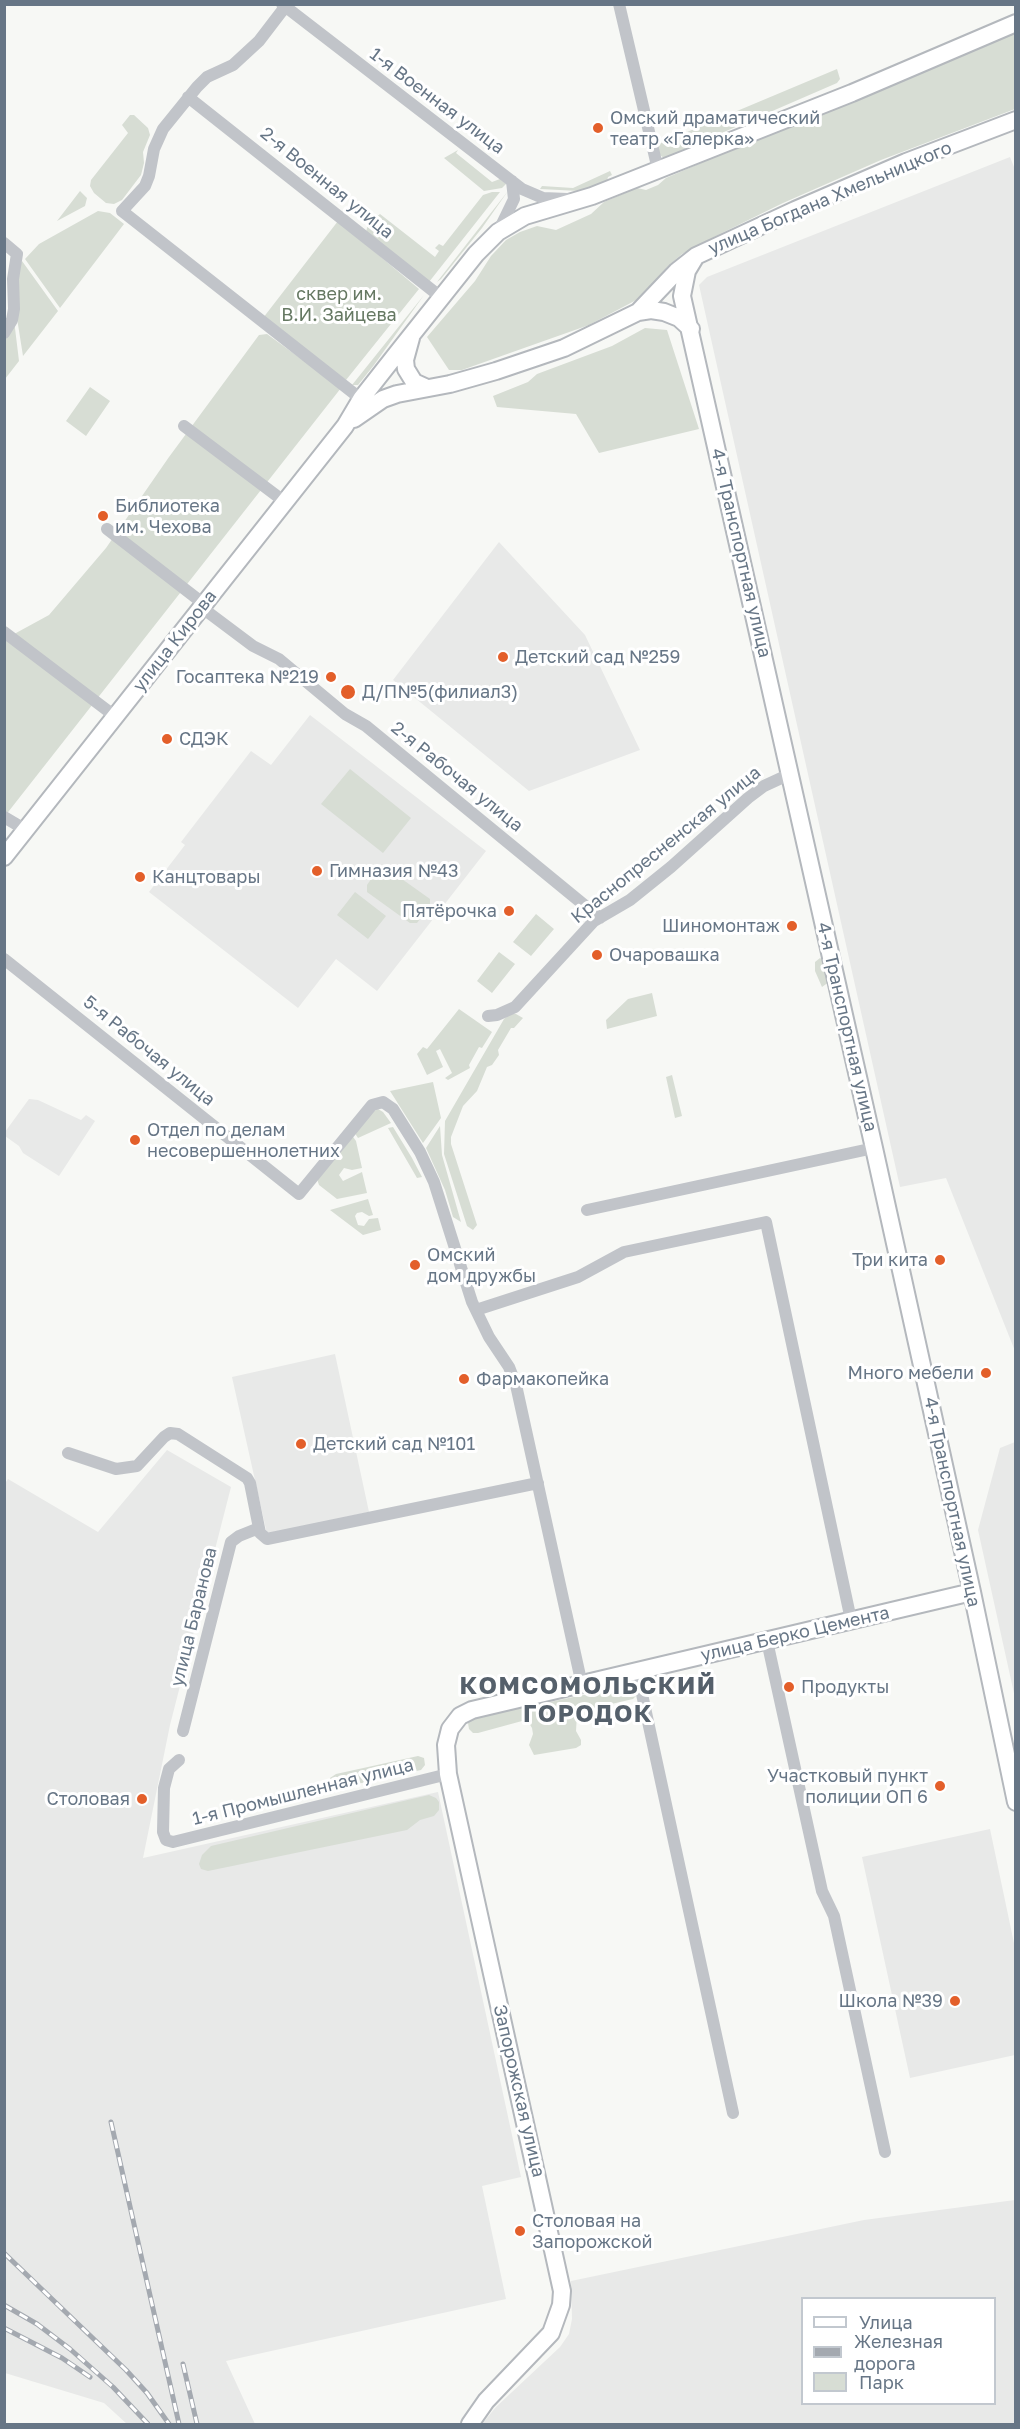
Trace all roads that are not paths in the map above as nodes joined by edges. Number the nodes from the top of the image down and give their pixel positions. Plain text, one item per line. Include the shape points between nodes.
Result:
1 (619, 4) edge
2 (283, 6) edge
3 (1016, 22) edge
4 (188, 97) junction
5 (1016, 120) edge
6 (658, 170) junction
7 (513, 181) junction
8 (581, 200) junction
9 (498, 232) junction
10 (4, 243) edge
11 (696, 256) junction
12 (442, 298) junction
13 (638, 312) junction
14 (691, 329) junction
15 (4, 333) edge
16 (411, 335) junction
17 (426, 387) junction
18 (361, 399) junction
19 (346, 425) junction
20 (184, 426) dead end
21 (285, 502) junction
22 (107, 529) dead end
23 (202, 606) junction
24 (4, 632) edge
25 (116, 717) junction
26 (790, 774) junction
27 (4, 817) edge
28 (26, 830) junction
29 (4, 857) edge
30 (600, 918) junction
31 (4, 959) edge
32 (488, 1016) dead end
33 (874, 1148) junction
34 (587, 1210) dead end
35 (476, 1310) junction
36 (68, 1453) dead end
37 (538, 1483) junction
38 (259, 1528) junction
39 (972, 1592) junction
40 (851, 1620) junction
41 (767, 1641) junction
42 (637, 1671) junction
43 (582, 1685) junction
44 (450, 1729) joint
45 (183, 1731) dead end
46 (178, 1760) dead end
47 (448, 1774) junction
48 (1016, 1802) edge
49 (734, 2113) dead end
50 (885, 2152) dead end
51 (470, 2424) edge

1 - 6 street
2 - 4 street via 259,41 233,65 207,77
2 - 7 street, 1-я Военная улица
3 - 6 main road
4 - 12 street, 2-я Военная улица
4 - 18 street via 163,129 145,186 122,211
5 - 11 main road, улица Богдана Хмельницкого via 906,162
6 - 8 main road
7 - 8 street, 1-я Военная улица via 537,196
7 - 9 street via 514,199
8 - 9 main road via 525,216
9 - 12 main road
10 - 15 street via 17,254 14,309
11 - 13 main road, улица Богдана Хмельницкого
11 - 14 main road, 4-я Транспортная улица via 682,285
12 - 16 main road
13 - 14 main road via 664,312
13 - 17 main road, улица Богдана Хмельницкого via 564,348 496,372
14 - 26 main road, 4-я Транспортная улица
16 - 17 main road via 406,369 414,382
16 - 18 main road, улица Кирова
17 - 19 main road, улица Кирова via 383,399
18 - 19 main road, улица Кирова
19 - 21 main road, улица Кирова
20 - 21 street
21 - 23 main road, улица Кирова
22 - 23 street, 2-я Рабочая улица
23 - 25 main road, улица Кирова
23 - 30 street, 2-я Рабочая улица via 366,726
24 - 25 street
25 - 28 main road, улица Кирова
26 - 30 street, Краснопресненская улица via 748,798 671,867
26 - 33 main road, 4-я Транспортная улица
27 - 28 street
28 - 29 main road, улица Кирова
30 - 32 street, Краснопресненская улица via 515,1007
31 - 35 street, 5-я Рабочая улица via 299,1194 372,1105 383,1102 393,1109 434,1182
33 - 34 street
33 - 39 main road, 4-я Транспортная улица
35 - 37 street via 516,1385
35 - 40 street via 578,1277 624,1252 766,1222
36 - 38 street via 116,1469 137,1466 164,1437 178,1434 247,1478
37 - 38 street via 267,1539
37 - 43 street
38 - 45 street, улица Баранова via 231,1542
39 - 40 main road, улица Берко Цемента
39 - 48 main road, 4-я Транспортная улица
40 - 41 main road, улица Берко Цемента
41 - 42 main road, улица Берко Цемента
41 - 50 street via 822,1892 834,1916
42 - 43 main road, улица Берко Цемента
42 - 49 street
43 - 44 main road, улица Берко Цемента via 472,1710 460,1716
44 - 47 main road, Запорожская улица via 446,1744
46 - 47 street, 1-я Промышленная улица via 170,1769 164,1788 162,1823 166,1840 173,1842
47 - 51 main road, Запорожская улица via 562,2291 551,2333 486,2401

